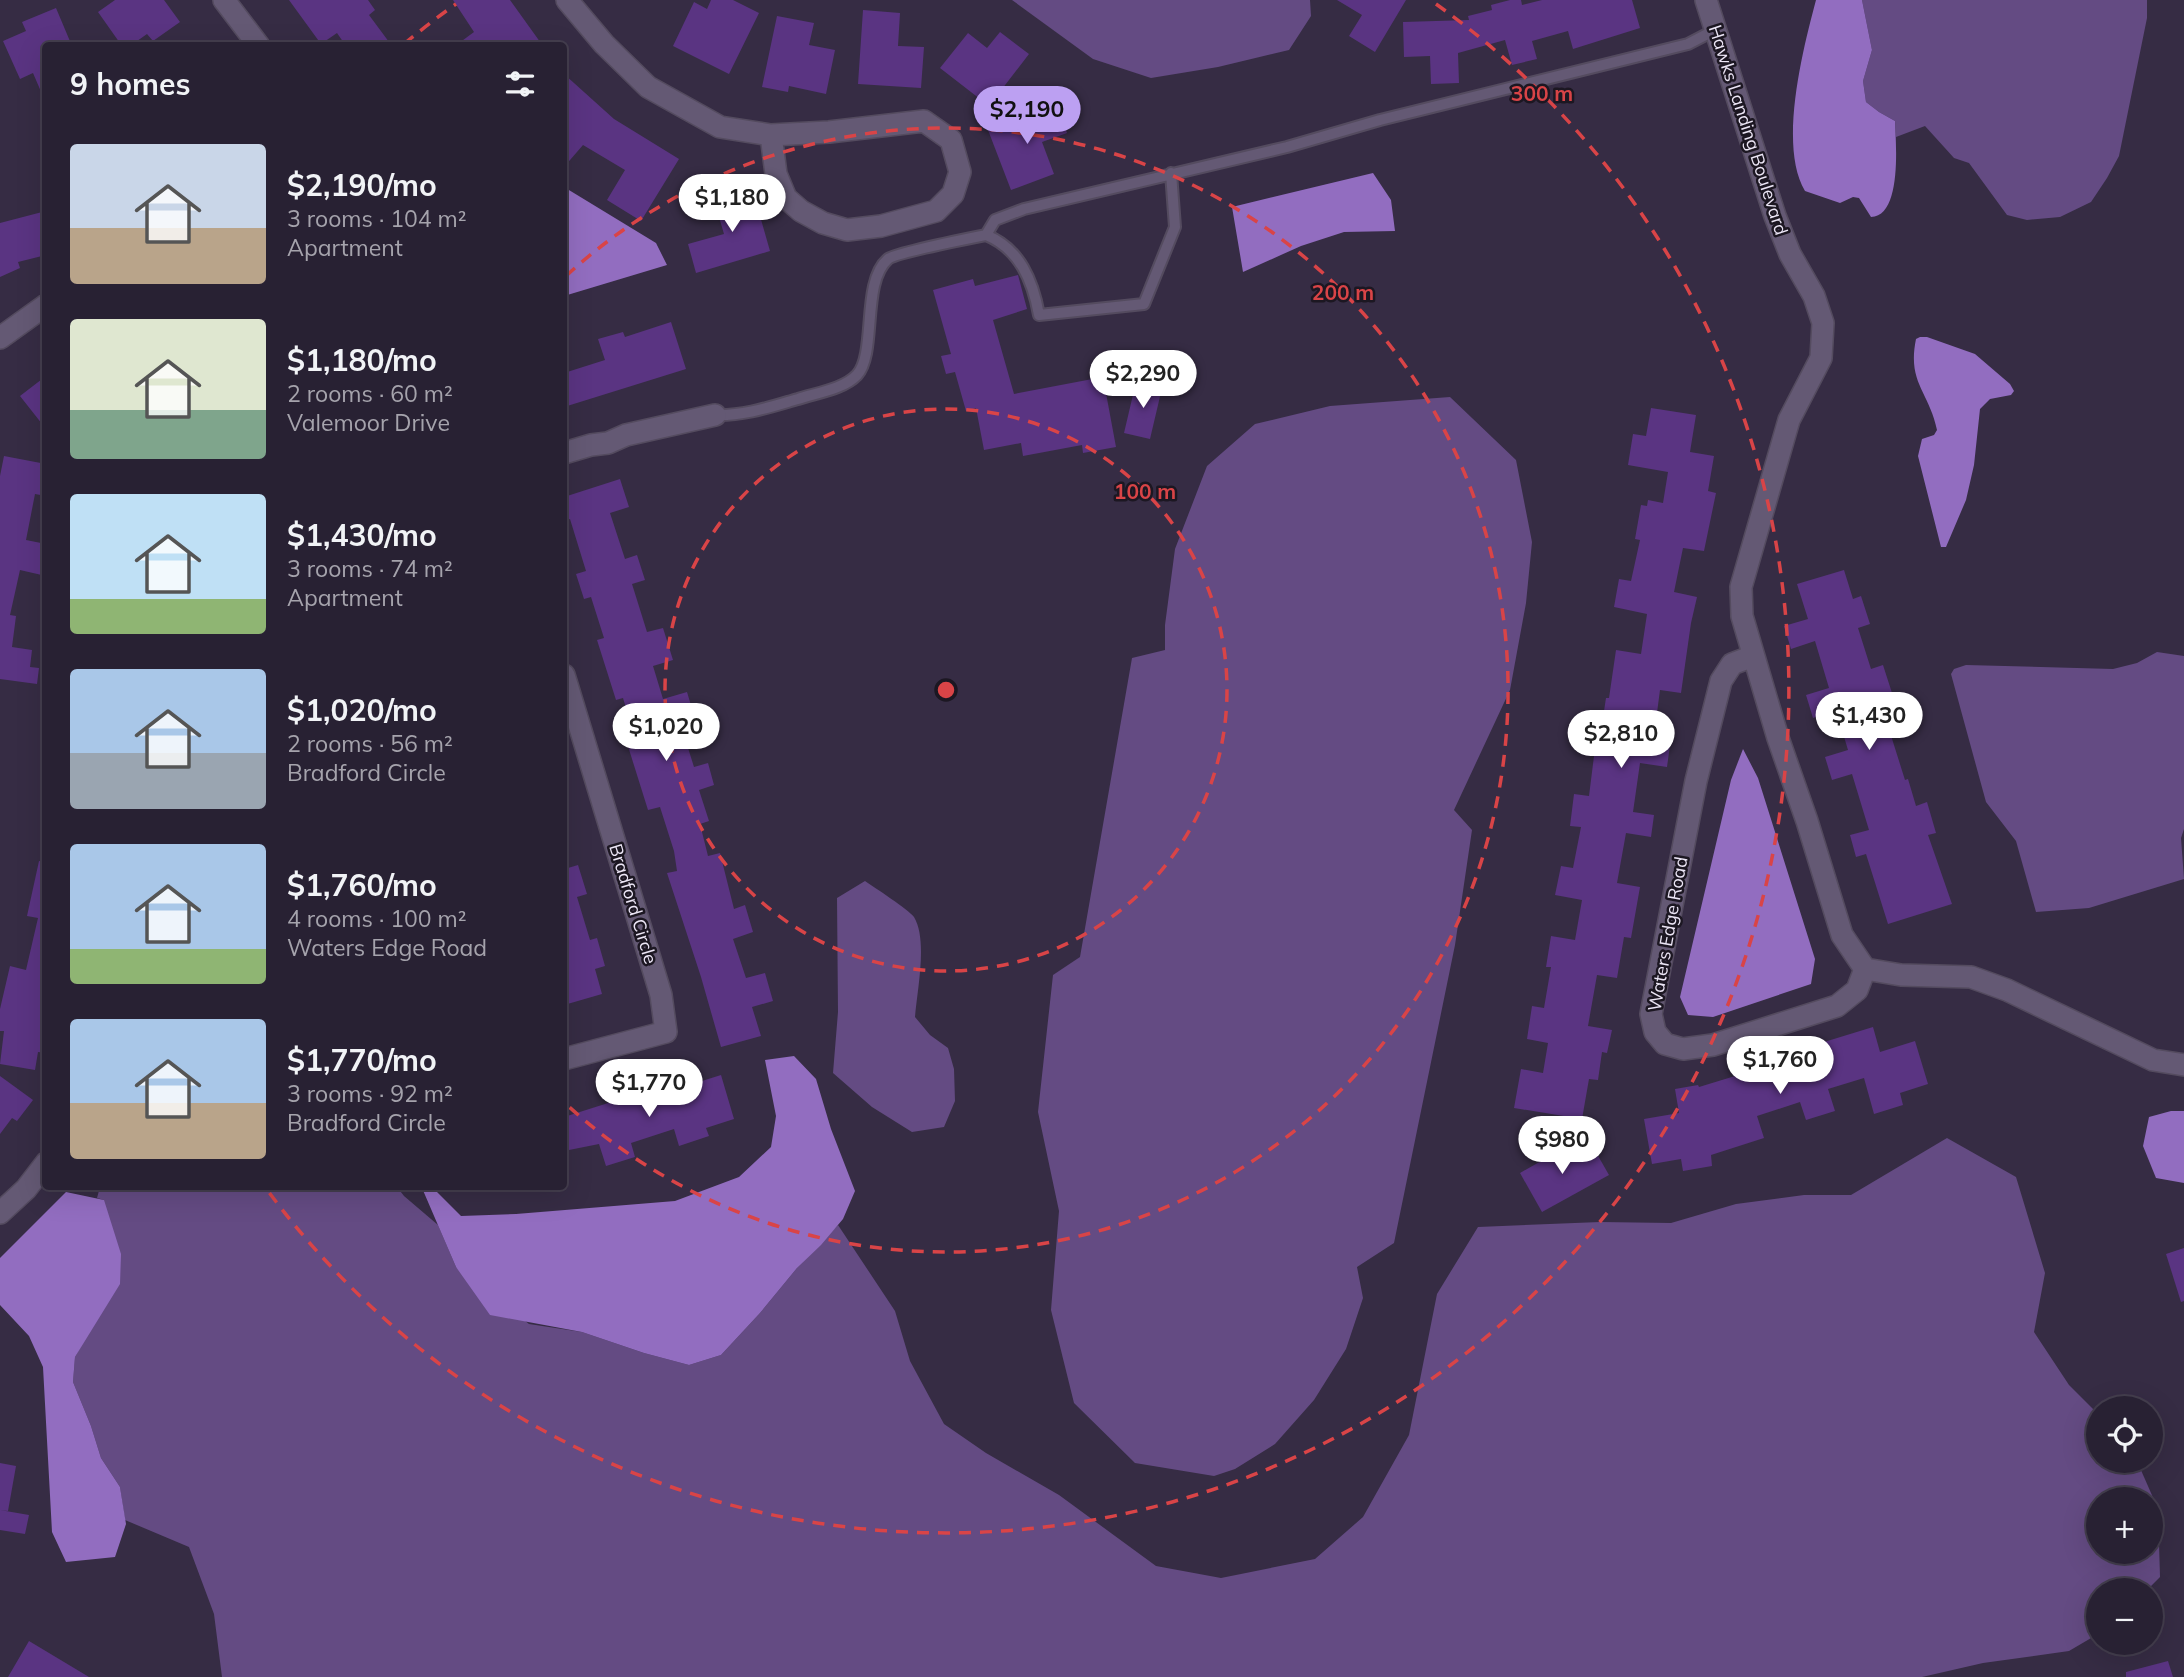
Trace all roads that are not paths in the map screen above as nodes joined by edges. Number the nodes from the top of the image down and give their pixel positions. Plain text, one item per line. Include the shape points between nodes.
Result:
1 (224, 0) edge
2 (567, 0) edge
3 (1706, 0) edge
4 (1715, 30) junction
5 (256, 42) edge
6 (771, 135) junction
7 (1171, 173) junction
8 (986, 234) junction
9 (42, 308) edge
10 (0, 338) edge
11 (715, 415) joint
12 (567, 452) edge
13 (1753, 656) junction
14 (567, 685) edge
15 (1865, 969) junction
16 (567, 1058) edge
17 (2184, 1065) edge
18 (42, 1168) edge
19 (0, 1213) edge

1 - 5 street
2 - 6 street via 648,87 720,127
3 - 4 street, Hawks Landing Boulevard
4 - 7 lane via 1688,44
4 - 13 street, Hawks Landing Boulevard via 1774,216 1823,323 1821,358 1789,420 1741,587 1742,616
6 - 6 street via 776,174 786,198 800,211 847,230 936,211 953,194 960,172 951,140 924,121
7 - 8 lane via 1024,209 995,220
7 - 8 lane via 1175,227 1144,304 1039,315 1025,268
8 - 11 lane via 889,257 877,273 865,358 858,374 842,385 755,412
9 - 10 street
11 - 12 street
13 - 15 street, Hawks Landing Boulevard via 1842,935
13 - 15 street, Waters Edge Road via 1732,664 1721,681 1696,782 1651,1014 1654,1030 1665,1044 1683,1049 1713,1045 1838,1006 1857,990
14 - 16 street, Bradford Circle via 661,995 666,1032
15 - 17 street via 1971,977 2153,1060
18 - 19 street

